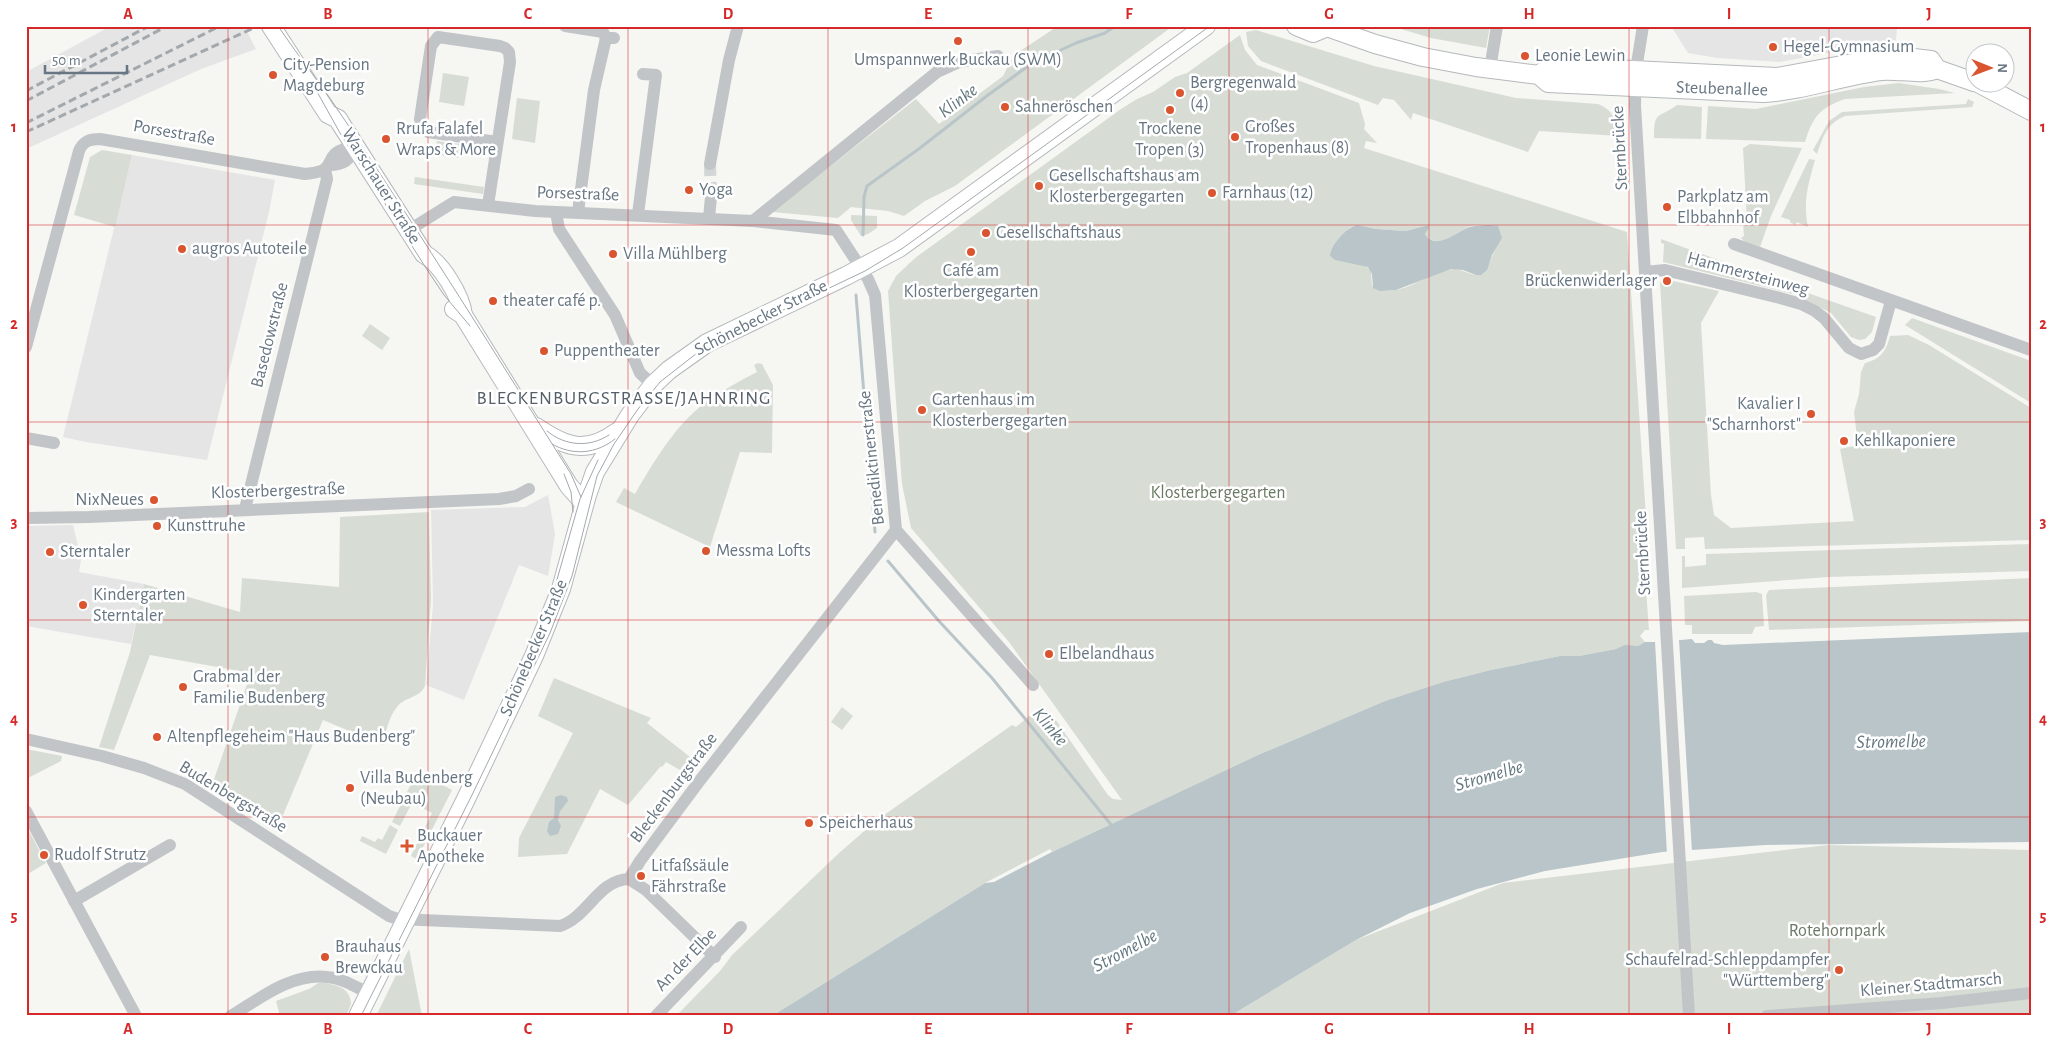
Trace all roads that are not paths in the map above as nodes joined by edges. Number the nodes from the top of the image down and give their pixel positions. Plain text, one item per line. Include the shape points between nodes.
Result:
1 (272, 26) edge
2 (285, 26) edge
3 (565, 26) edge
4 (738, 26) edge
5 (1206, 26) edge
6 (1296, 26) edge
7 (1498, 26) edge
8 (1642, 26) edge
9 (1325, 27) edge
10 (998, 56) dead end
11 (1906, 64) junction
12 (1490, 69) junction
13 (1636, 70) junction
14 (643, 74) dead end
15 (1539, 74) junction
16 (1964, 78) edge
17 (1635, 87) junction
18 (1994, 92) edge
19 (2031, 111) edge
20 (338, 119) junction
21 (497, 142) junction
22 (356, 148) junction
23 (710, 164) tunnel mouth
24 (327, 167) junction
25 (710, 198) tunnel mouth
26 (488, 205) junction
27 (556, 212) junction
28 (578, 212) junction
29 (638, 214) junction
30 (708, 218) junction
31 (754, 221) junction
32 (409, 230) junction
33 (1734, 244) dead end
34 (861, 268) junction
35 (1645, 272) junction
36 (1891, 301) junction
37 (26, 347) edge
38 (2031, 350) edge
39 (653, 386) junction
40 (532, 425) junction
41 (621, 429) junction
42 (26, 438) edge
43 (54, 443) dead end
44 (529, 489) dead end
45 (584, 503) junction
46 (245, 509) junction
47 (26, 518) edge
48 (896, 530) junction
49 (1033, 686) dead end
50 (26, 740) edge
51 (27, 815) edge
52 (170, 845) dead end
53 (630, 879) junction
54 (74, 901) junction
55 (407, 919) junction
56 (741, 928) dead end
57 (715, 957) junction
58 (2031, 993) edge
59 (370, 994) junction
60 (1834, 1014) edge
61 (136, 1016) edge
62 (231, 1016) edge
63 (358, 1016) edge
64 (656, 1016) edge
65 (1689, 1016) edge
66 (1767, 1016) edge

1 - 20 main road, Warschauer Straße via 328,114
2 - 20 main road, Warschauer Straße via 337,108
3 - 28 street via 603,32 610,38 594,90
4 - 23 street
5 - 34 main road, Schönebecker Straße via 916,237
6 - 9 main road, Steubenallee via 1312,32
7 - 12 street
8 - 13 street, Sternbrücke
9 - 12 main road, Steubenallee via 1390,48
10 - 31 street via 958,62 937,72
11 - 13 main road, Steubenallee via 1867,60 1786,76
11 - 16 main road via 1931,60 1937,69
11 - 17 main road, Steubenallee via 1771,92
12 - 15 main road, Steubenallee
13 - 15 main road, Steubenallee via 1550,66
13 - 17 street, Sternbrücke
14 - 29 street via 656,75
15 - 17 main road, Steubenallee via 1548,83
17 - 35 street, Sternbrücke
18 - 19 main road
20 - 22 main road, Warschauer Straße
21 - 21 street via 510,62 508,52 500,46 442,36 435,39 431,46 420,119 422,127 428,132
21 - 26 street
22 - 24 street, Porsestraße via 349,160
22 - 32 main road, Warschauer Straße
24 - 37 street, Porsestraße via 317,173 305,174 100,139 87,140 80,146
24 - 46 street, Basedowstraße via 327,179
25 - 30 street
26 - 27 street, Porsestraße
26 - 32 street, Porsestraße via 454,202
27 - 28 street, Porsestraße
27 - 39 street via 559,229 615,315 640,372
28 - 29 street, Porsestraße
29 - 30 street, Porsestraße
30 - 31 street, Porsestraße
31 - 34 street, Porsestraße via 835,229
32 - 40 main road, Warschauer Straße via 424,254 436,262 460,300 463,315
33 - 36 street, Hammersteinweg
34 - 39 main road, Schönebecker Straße via 706,343 677,363
34 - 48 street, Benediktinerstraße via 875,295
35 - 36 street, Hammersteinweg via 1665,270 1800,304 1824,318 1849,348 1861,354 1879,344
35 - 65 street, Sternbrücke
36 - 38 street
39 - 41 main road, Schönebecker Straße
40 - 41 main road, Warschauer Straße via 560,442 579,446 602,442
40 - 45 main road, Warschauer Straße via 569,486
41 - 45 main road, Schönebecker Straße via 594,472
42 - 43 street
44 - 46 street, Klosterbergestraße via 501,499
45 - 55 main road, Schönebecker Straße via 561,589 534,656
46 - 47 street, Klosterbergestraße
48 - 49 street, Benediktinerstraße
48 - 53 street, Bleckenburgstraße via 708,771
50 - 55 street, Budenbergstraße via 102,756 185,784 389,916
51 - 54 street
52 - 54 street
53 - 55 street via 607,886 574,918 560,926
53 - 57 street via 646,890
54 - 61 street
55 - 59 main road, Schönebecker Straße
56 - 57 street, An der Elbe
57 - 64 street, An der Elbe
58 - 60 street, Kleiner Stadtmarsch
59 - 62 street via 327,976 310,978 269,992
59 - 63 main road, Schönebecker Straße
60 - 66 street, Kleiner Stadtmarsch

